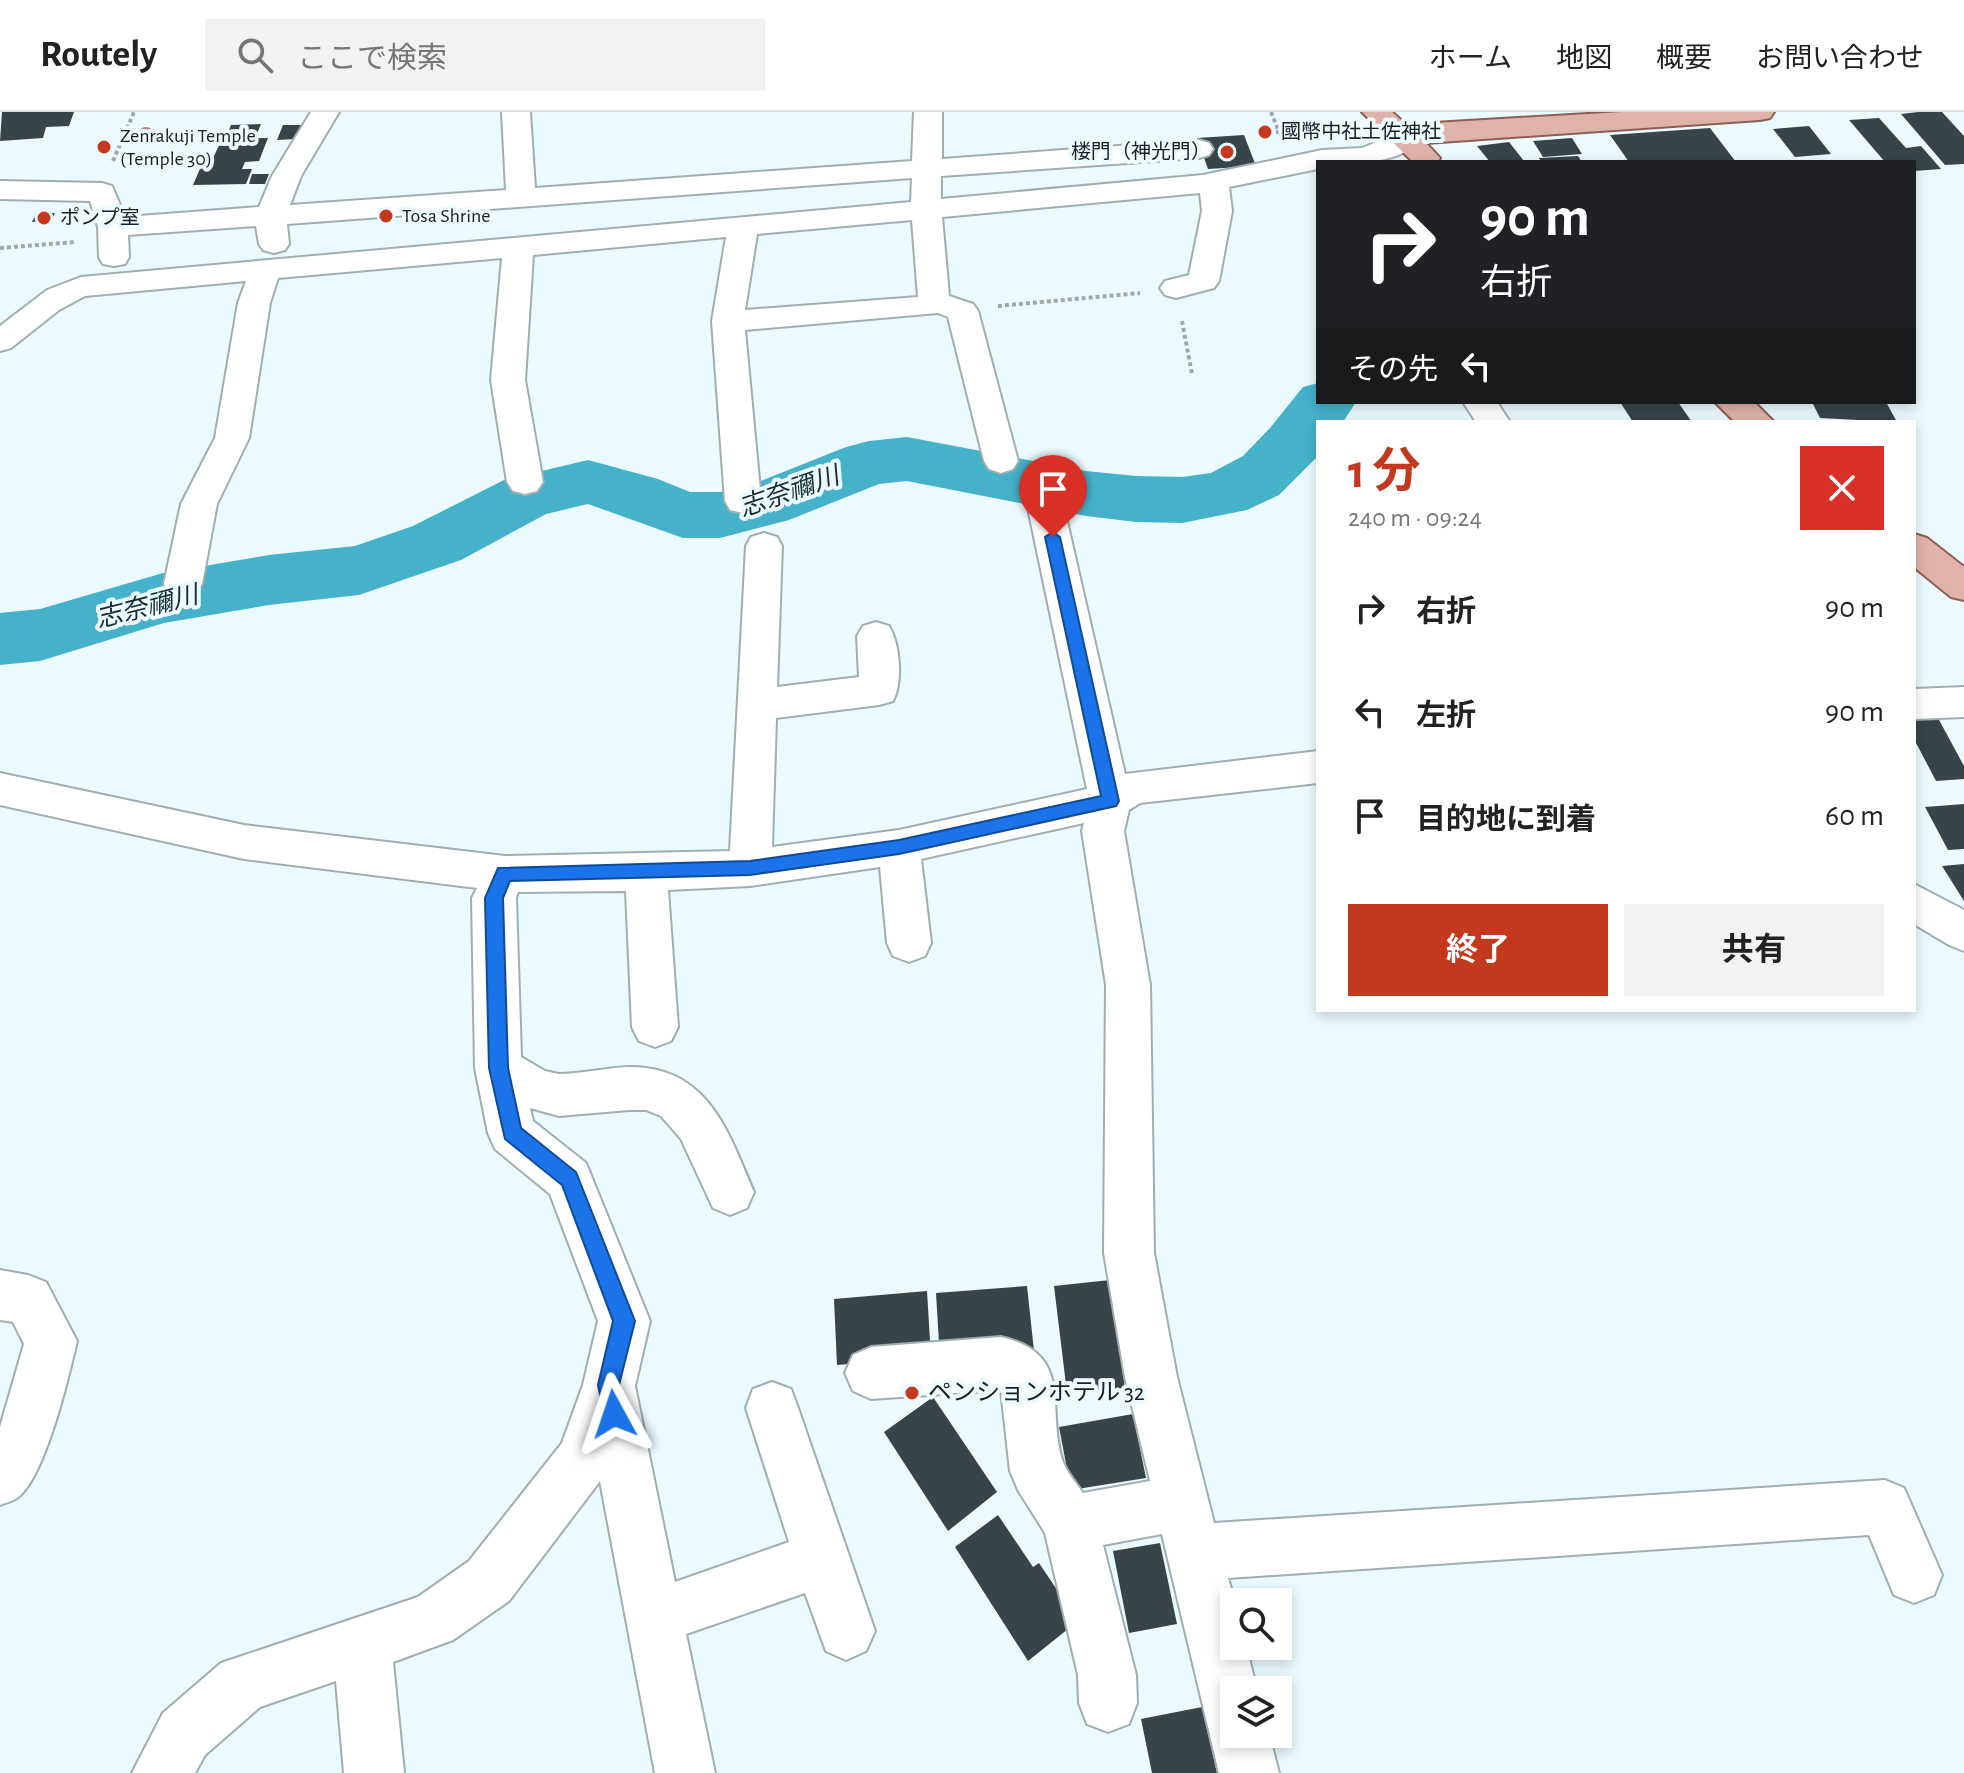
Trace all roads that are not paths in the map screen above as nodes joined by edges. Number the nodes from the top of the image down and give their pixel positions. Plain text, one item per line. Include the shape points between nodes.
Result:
1 (325, 112) edge
2 (516, 112) edge
3 (928, 112) edge
4 (1376, 112) edge
5 (1760, 112) edge
6 (1404, 140) junction
7 (1199, 149) dead end
8 (1368, 159) edge
9 (1429, 160) edge
10 (927, 168) junction
11 (1214, 182) junction
12 (0, 190) edge
13 (521, 198) junction
14 (926, 209) junction
15 (271, 217) junction
16 (743, 226) junction
17 (113, 227) junction
18 (523, 246) junction
19 (280, 267) junction
20 (116, 284) junction
21 (1176, 288) road end
22 (948, 306) junction
23 (728, 321) junction
24 (0, 341) edge
25 (1734, 404) edge
26 (1754, 420) edge
27 (1001, 461) dead end
28 (525, 482) dead end
29 (743, 501) dead end
30 (1046, 508) dead end
31 (764, 546) dead end
32 (1916, 549) edge
33 (183, 584) dead end
34 (1964, 587) edge
35 (876, 636) dead end
36 (1964, 702) edge
37 (1916, 704) edge
38 (757, 705) junction
39 (1316, 767) edge
40 (0, 789) edge
41 (1110, 801) junction
42 (899, 847) junction
43 (750, 868) junction
44 (646, 873) junction
45 (505, 874) junction
46 (1916, 903) edge
47 (1964, 932) edge
48 (909, 943) dead end
49 (655, 1027) dead end
50 (498, 1068) junction
51 (730, 1192) dead end
52 (0, 1295) edge
53 (871, 1373) dead end
54 (609, 1385) junction
55 (772, 1408) dead end
56 (0, 1478) edge
57 (1070, 1523) junction
58 (1188, 1528) junction
59 (822, 1559) junction
60 (1914, 1575) dead end
61 (655, 1617) junction
62 (846, 1631) dead end
63 (362, 1643) junction
64 (1225, 1676) edge
65 (1108, 1703) dead end
66 (1243, 1748) edge
67 (162, 1773) edge
68 (374, 1773) edge
69 (685, 1773) edge
70 (1249, 1773) edge

1 - 15 street via 283,184
2 - 13 street
3 - 10 street
4 - 6 main road
5 - 6 main road via 1434,132
6 - 8 street
6 - 9 main road
7 - 10 street
8 - 11 street via 1284,157
10 - 13 street
10 - 14 street
11 - 14 street
11 - 21 street via 1217,211 1203,281
12 - 17 street via 102,192
13 - 15 street
14 - 16 street
14 - 22 street
15 - 17 street
15 - 19 street via 269,232
16 - 18 street
16 - 23 street
17 - 20 street
18 - 19 street
18 - 28 street via 518,252 508,380
19 - 20 street
19 - 33 street via 254,303 232,438 199,504
20 - 24 street via 65,292
22 - 23 street
22 - 27 street
23 - 29 street
25 - 26 main road
30 - 41 street
31 - 38 street
32 - 34 main road
35 - 38 street via 879,690
36 - 37 street
38 - 43 street
39 - 41 street via 1132,788
40 - 45 street via 244,842
41 - 42 street
41 - 58 street via 1103,831 1128,985 1129,1253 1151,1377
42 - 43 street
42 - 48 street
43 - 44 street
44 - 45 street
44 - 49 street
45 - 50 street via 494,898
46 - 47 street
50 - 51 street via 532,1090 562,1095 635,1087 673,1097 692,1116
50 - 54 street via 512,1133 569,1179 624,1321
52 - 56 street via 28,1300 51,1341 29,1425
53 - 57 street via 1014,1366 1026,1377 1023,1473
54 - 61 street
54 - 63 street via 583,1460 489,1581 433,1620
55 - 59 street
57 - 58 street
57 - 65 street via 1107,1675
58 - 60 street via 1885,1507
58 - 64 street
59 - 61 street
59 - 62 street
61 - 69 street
63 - 67 street via 242,1684 184,1734
63 - 68 street
66 - 70 street

